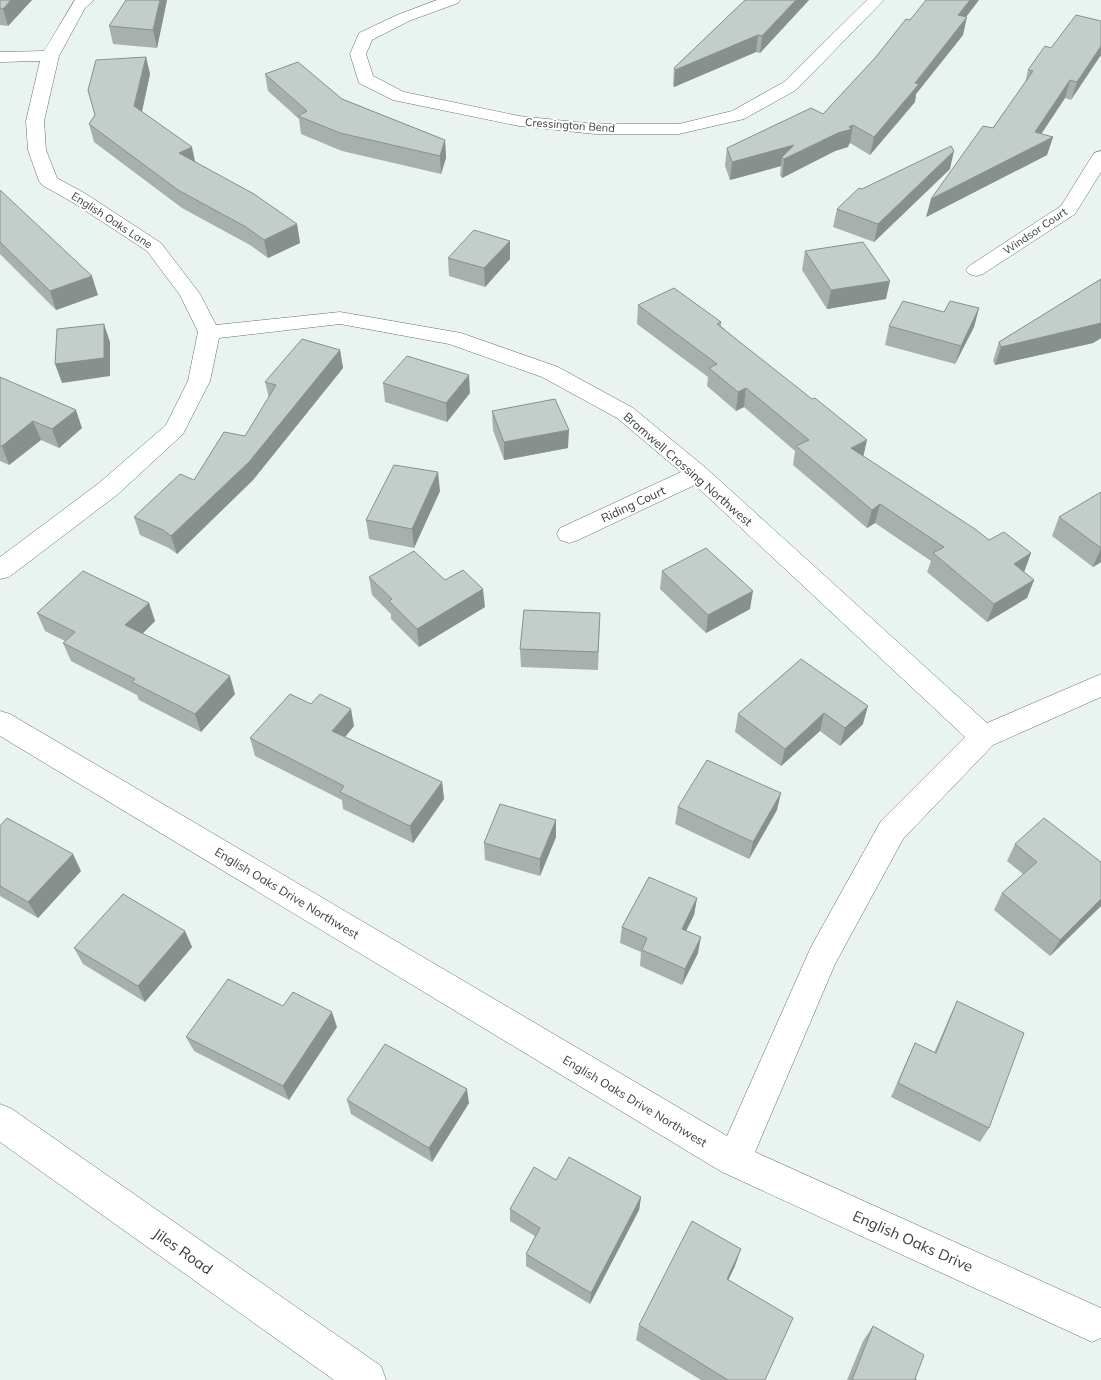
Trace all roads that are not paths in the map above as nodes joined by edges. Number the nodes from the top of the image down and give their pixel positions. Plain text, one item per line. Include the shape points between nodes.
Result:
1 (86, 0) edge
2 (452, 0) edge
3 (876, 0) edge
4 (50, 56) junction
5 (0, 57) edge
6 (1101, 157) edge
7 (976, 270) dead end
8 (209, 332) junction
9 (698, 474) junction
10 (569, 534) dead end
11 (0, 570) edge
12 (1101, 685) edge
13 (0, 722) edge
14 (983, 738) junction
15 (0, 1121) edge
16 (734, 1160) junction
17 (1092, 1323) dead end
18 (367, 1380) edge

1 - 4 street, English Oaks Lane via 79,5
2 - 3 street, Cressington Bend via 365,36 358,54 365,79 399,96 519,121 595,129 679,128 738,115 790,86
4 - 5 street
4 - 8 street, English Oaks Lane via 35,121 37,150 49,181 154,247 190,294
6 - 7 street, Windsor Court via 1068,210
8 - 9 street, Bramwell Crossing Northwest via 340,318 453,338 550,372 617,408
8 - 11 street via 199,381 174,429 108,489
9 - 10 street, Riding Court
9 - 14 street, Bramwell Crossing Northwest
12 - 14 street
13 - 16 street, English Oaks Drive Northwest
14 - 16 street via 892,830 822,957
15 - 18 street, Jiles Road
16 - 17 street, English Oaks Drive

